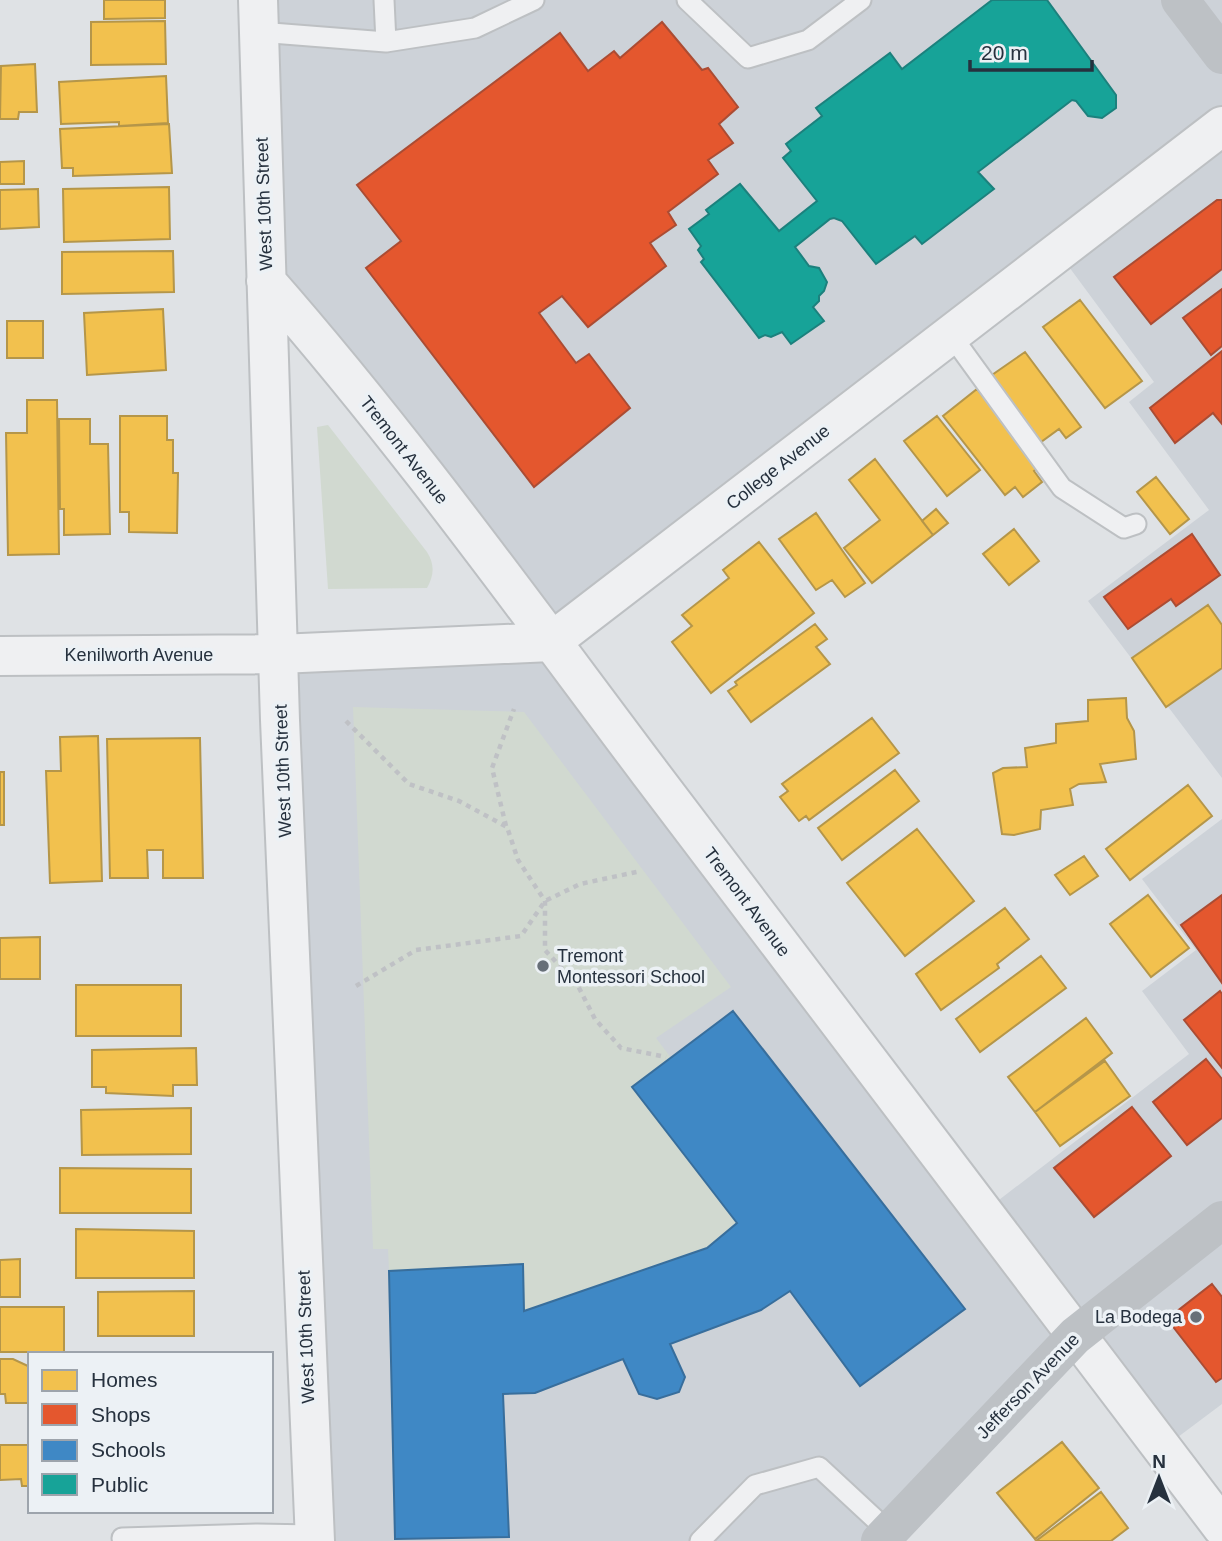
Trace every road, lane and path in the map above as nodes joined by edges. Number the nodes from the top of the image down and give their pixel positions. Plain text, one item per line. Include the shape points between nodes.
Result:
1 (384, 0) edge
2 (534, 0) edge
3 (687, 0) edge
4 (861, 0) edge
5 (1180, 0) edge
6 (258, 16) edge
7 (386, 42) junction
8 (1222, 55) edge
9 (1222, 126) edge
10 (266, 281) junction
11 (951, 335) junction
12 (1136, 524) dead end
13 (551, 642) junction
14 (279, 654) junction
15 (0, 656) edge
16 (514, 709) dead end
17 (346, 721) dead end
18 (507, 827) junction
19 (641, 871) dead end
20 (545, 901) junction
21 (356, 986) dead end
22 (666, 1057) dead end
23 (1222, 1220) edge
24 (1075, 1336) junction
25 (1222, 1527) edge
26 (884, 1536) edge
27 (122, 1538) dead end
28 (315, 1538) edge
29 (700, 1541) edge

1 - 7 lane
2 - 7 lane via 475,28
3 - 4 lane via 748,58 808,40
5 - 8 street
6 - 7 lane
6 - 10 street, West 10th Street
9 - 11 street, College Avenue
10 - 13 street, Tremont Avenue via 331,356
10 - 14 street, West 10th Street
11 - 12 lane via 1062,488 1124,528
11 - 13 street, College Avenue
13 - 14 street
13 - 24 street, Tremont Avenue
14 - 15 street, Kenilworth Avenue
14 - 28 street, West 10th Street
16 - 18 path via 492,768
17 - 18 path via 409,785 459,801
18 - 20 path via 518,860
19 - 20 path via 580,884
20 - 21 path via 521,936 416,950
20 - 22 path via 545,950 578,986 595,1019 621,1048
23 - 24 street, Jefferson Avenue
24 - 25 street, Tremont Avenue
24 - 26 street, Jefferson Avenue
26 - 29 lane via 819,1467 755,1485
27 - 28 lane via 257,1534

